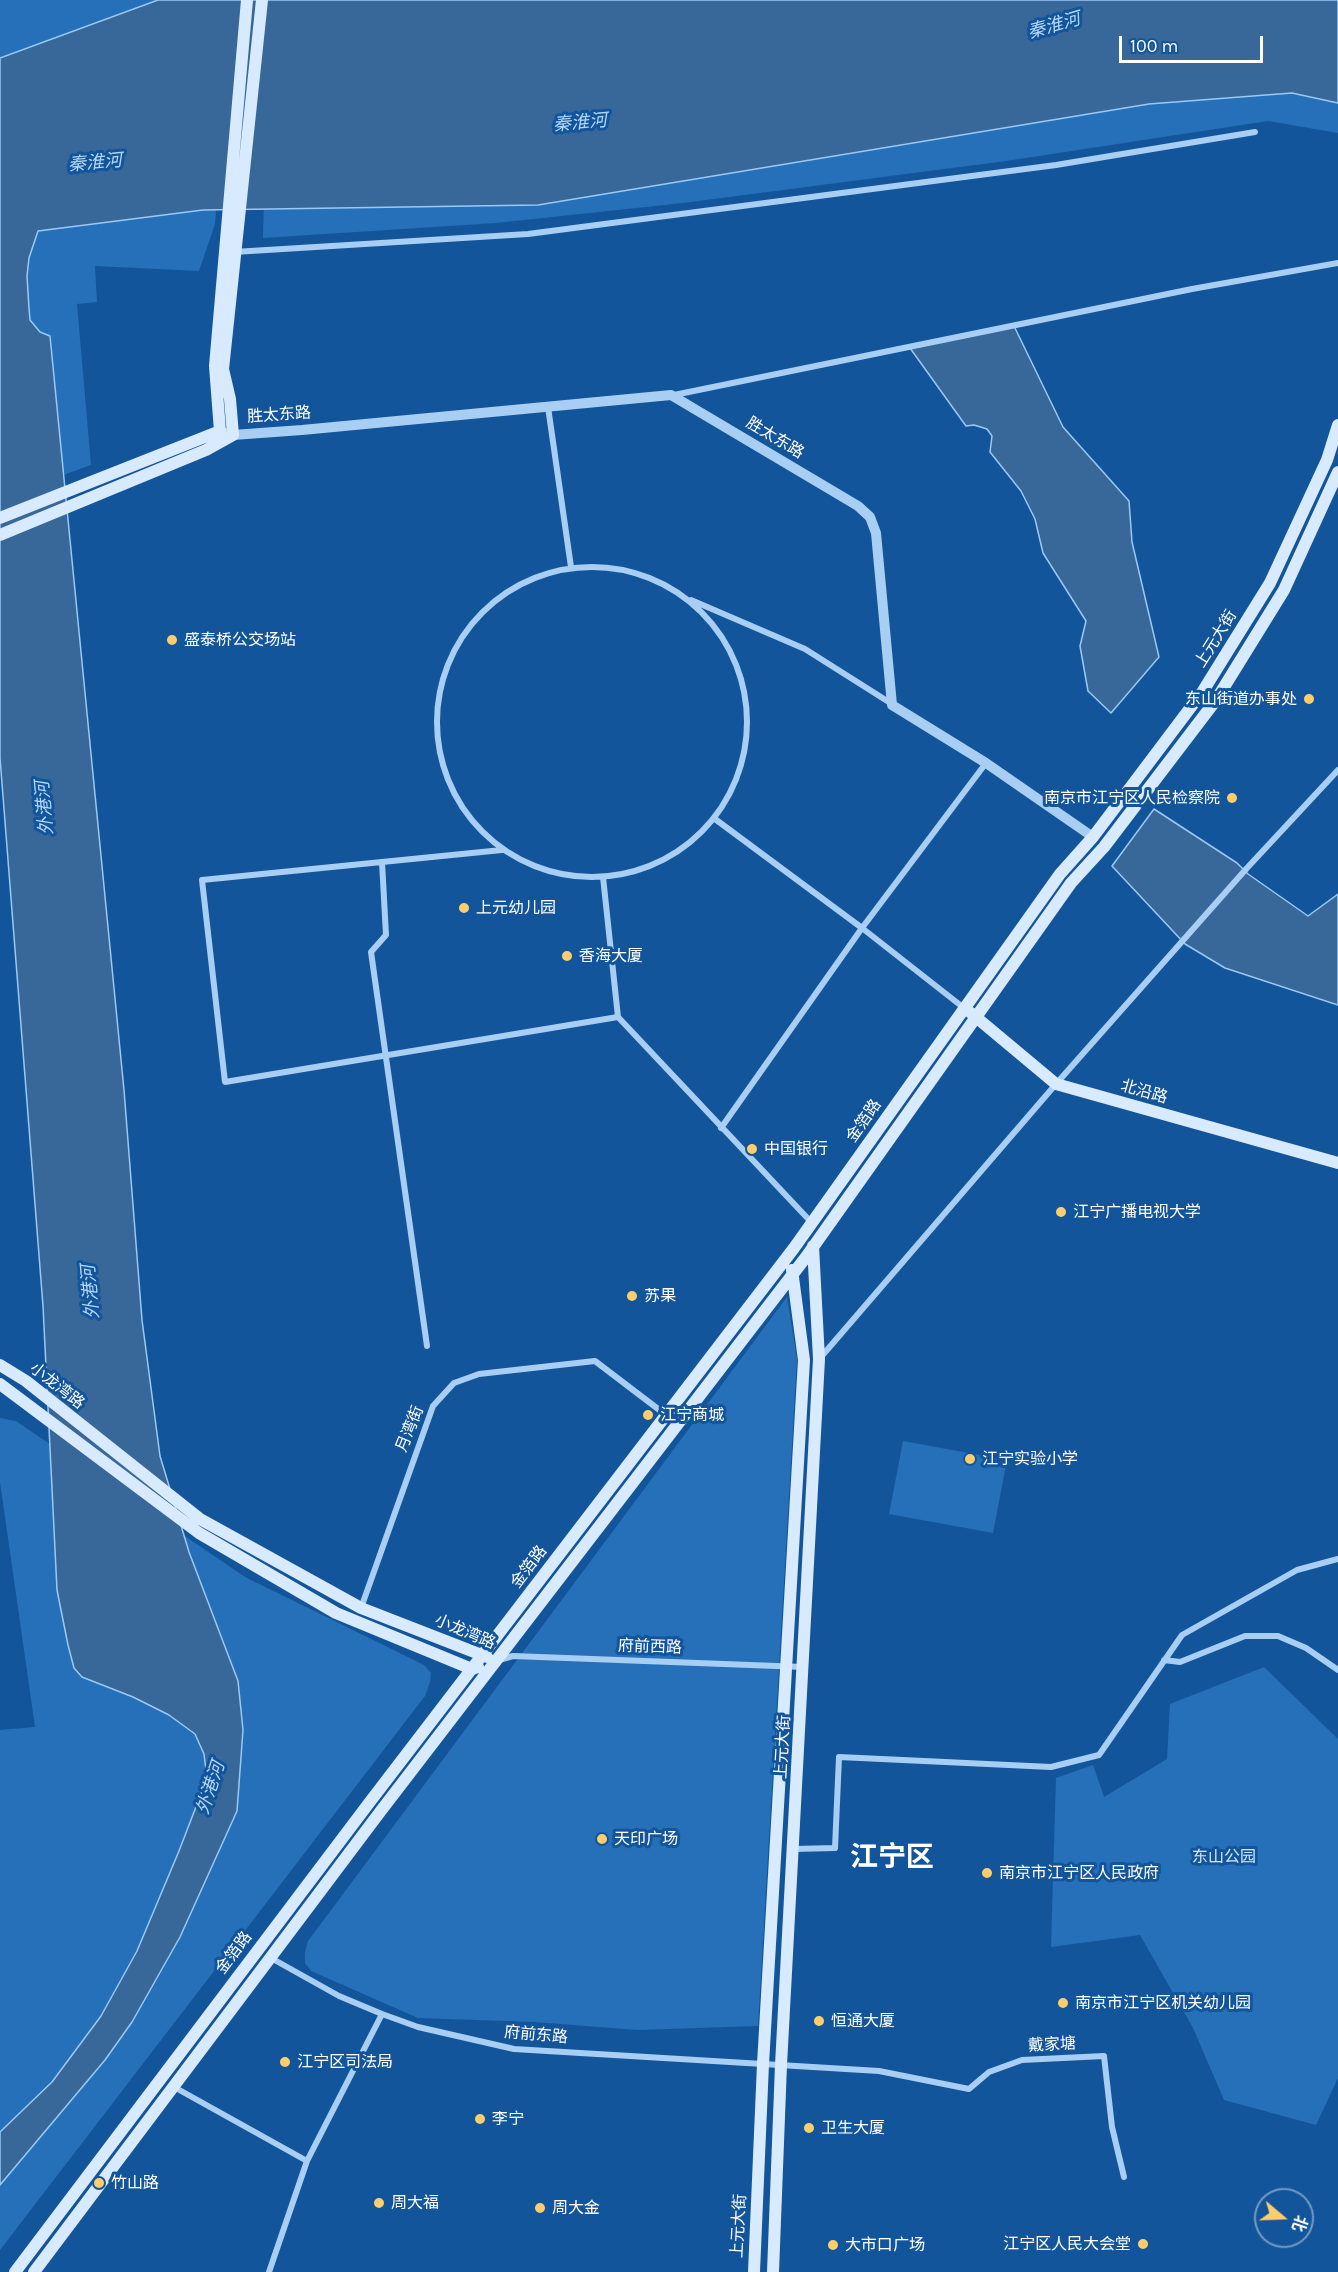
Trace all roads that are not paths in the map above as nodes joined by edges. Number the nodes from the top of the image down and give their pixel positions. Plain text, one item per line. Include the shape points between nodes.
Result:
1 (247, 0) edge
2 (262, 0) edge
3 (1255, 132) dead end
4 (231, 245) junction
5 (1338, 263) edge
6 (671, 395) junction
7 (548, 407) junction
8 (1338, 425) edge
9 (220, 431) junction
10 (233, 435) junction
11 (1338, 472) edge
12 (0, 518) edge
13 (0, 535) edge
14 (571, 567) junction
15 (690, 599) junction
16 (892, 705) junction
17 (986, 762) junction
18 (1338, 770) edge
19 (715, 819) junction
20 (1093, 837) junction
21 (502, 850) junction
22 (382, 862) junction
23 (1059, 874) joint
24 (603, 877) junction
25 (1071, 883) joint
26 (862, 928) junction
27 (964, 1008) junction
28 (618, 1017) junction
29 (975, 1017) junction
30 (386, 1055) junction
31 (1056, 1084) junction
32 (721, 1128) junction
33 (1338, 1163) edge
34 (812, 1223) junction
35 (813, 1246) junction
36 (794, 1248) junction
37 (792, 1274) junction
38 (427, 1346) dead end
39 (819, 1359) junction
40 (0, 1365) edge
41 (0, 1384) edge
42 (666, 1415) junction
43 (1338, 1558) edge
44 (361, 1608) junction
45 (482, 1656) junction
46 (1164, 1660) junction
47 (496, 1661) junction
48 (786, 1666) junction
49 (803, 1667) junction
50 (472, 1669) junction
51 (1338, 1670) edge
52 (794, 1849) junction
53 (271, 1957) junction
54 (382, 2014) junction
55 (764, 2064) junction
56 (781, 2065) junction
57 (173, 2087) junction
58 (307, 2161) junction
59 (1124, 2177) dead end
60 (15, 2272) edge
61 (34, 2272) edge
62 (269, 2272) edge
63 (754, 2272) edge
64 (773, 2272) edge

1 - 4 main road, 胜太东路
2 - 4 main road, 胜太东路
3 - 4 street via 1056,165 528,234
4 - 9 main road, 胜太东路 via 216,366
4 - 10 main road, 胜太东路 via 224,369
5 - 6 street
6 - 7 street, 胜太东路
6 - 16 street, 胜太东路 via 858,507 870,518 876,533
7 - 10 street, 胜太东路
7 - 14 street
8 - 20 main road, 上元大街 via 1270,583 1203,691
9 - 10 street, 胜太东路
9 - 12 main road
10 - 13 main road, 胜太东路 via 206,450
11 - 25 main road, 上元大街 via 1284,590 1216,700 1104,847
14 - 15 street via 613,566 654,578
14 - 21 street via 520,583 478,615 449,660 436,711 442,764 464,813
15 - 16 street via 805,649
15 - 19 street via 719,629 741,675 749,724 740,774
16 - 17 street
17 - 20 street
17 - 26 street
18 - 31 street
19 - 24 street via 688,846 655,866
19 - 26 street
20 - 23 main road, 上元大街
21 - 22 street
21 - 24 street via 537,869 577,878
22 - 30 street via 386,936 371,952
22 - 30 street via 202,880 225,1082
23 - 27 main road, 金箔路
24 - 28 street
25 - 29 main road, 金箔路
26 - 27 street
26 - 32 street
27 - 29 main road, 北沿路
27 - 34 main road, 金箔路
28 - 30 street
28 - 32 street
29 - 31 main road, 北沿路
29 - 35 main road, 金箔路
30 - 38 street
31 - 33 main road, 北沿路
31 - 39 street
32 - 34 street
34 - 35 main road, 上元大街
34 - 36 main road, 金箔路
35 - 37 main road, 金箔路
35 - 39 main road, 上元大街
36 - 37 main road, 上元大街
36 - 42 main road, 金箔路
37 - 47 main road, 金箔路
37 - 48 main road, 上元大街 via 804,1360
39 - 49 main road, 上元大街
40 - 44 main road, 小龙湾路 via 26,1381 200,1520
41 - 50 main road, 小龙湾路 via 199,1533 336,1613
42 - 44 street, 月湾街 via 595,1361 479,1374 454,1383 433,1406
42 - 45 main road, 金箔路
43 - 46 street via 1297,1570 1182,1635
44 - 45 main road, 小龙湾路
45 - 47 main road, 小龙湾路
45 - 50 main road, 金箔路
46 - 51 street via 1179,1662 1245,1636 1278,1635
46 - 52 street via 1099,1755 1051,1767 839,1757 835,1848
47 - 48 street, 府前西路 via 513,1656
47 - 50 main road, 小龙湾路
47 - 53 main road, 金箔路
48 - 49 street, 府前西路
48 - 55 main road, 上元大街
49 - 52 main road, 上元大街
50 - 60 main road, 金箔路
52 - 56 main road, 上元大街
53 - 54 street, 府前东路 via 339,1996
53 - 57 main road, 金箔路
54 - 55 street, 府前东路 via 418,2027 514,2049
54 - 58 street
55 - 56 street, 府前东路
55 - 63 main road, 上元大街
56 - 59 street, 戴家塘 via 879,2071 969,2089 988,2072 1022,2060 1104,2056 1112,2127
56 - 64 main road, 上元大街
57 - 58 street
57 - 61 main road, 金箔路
58 - 62 street

